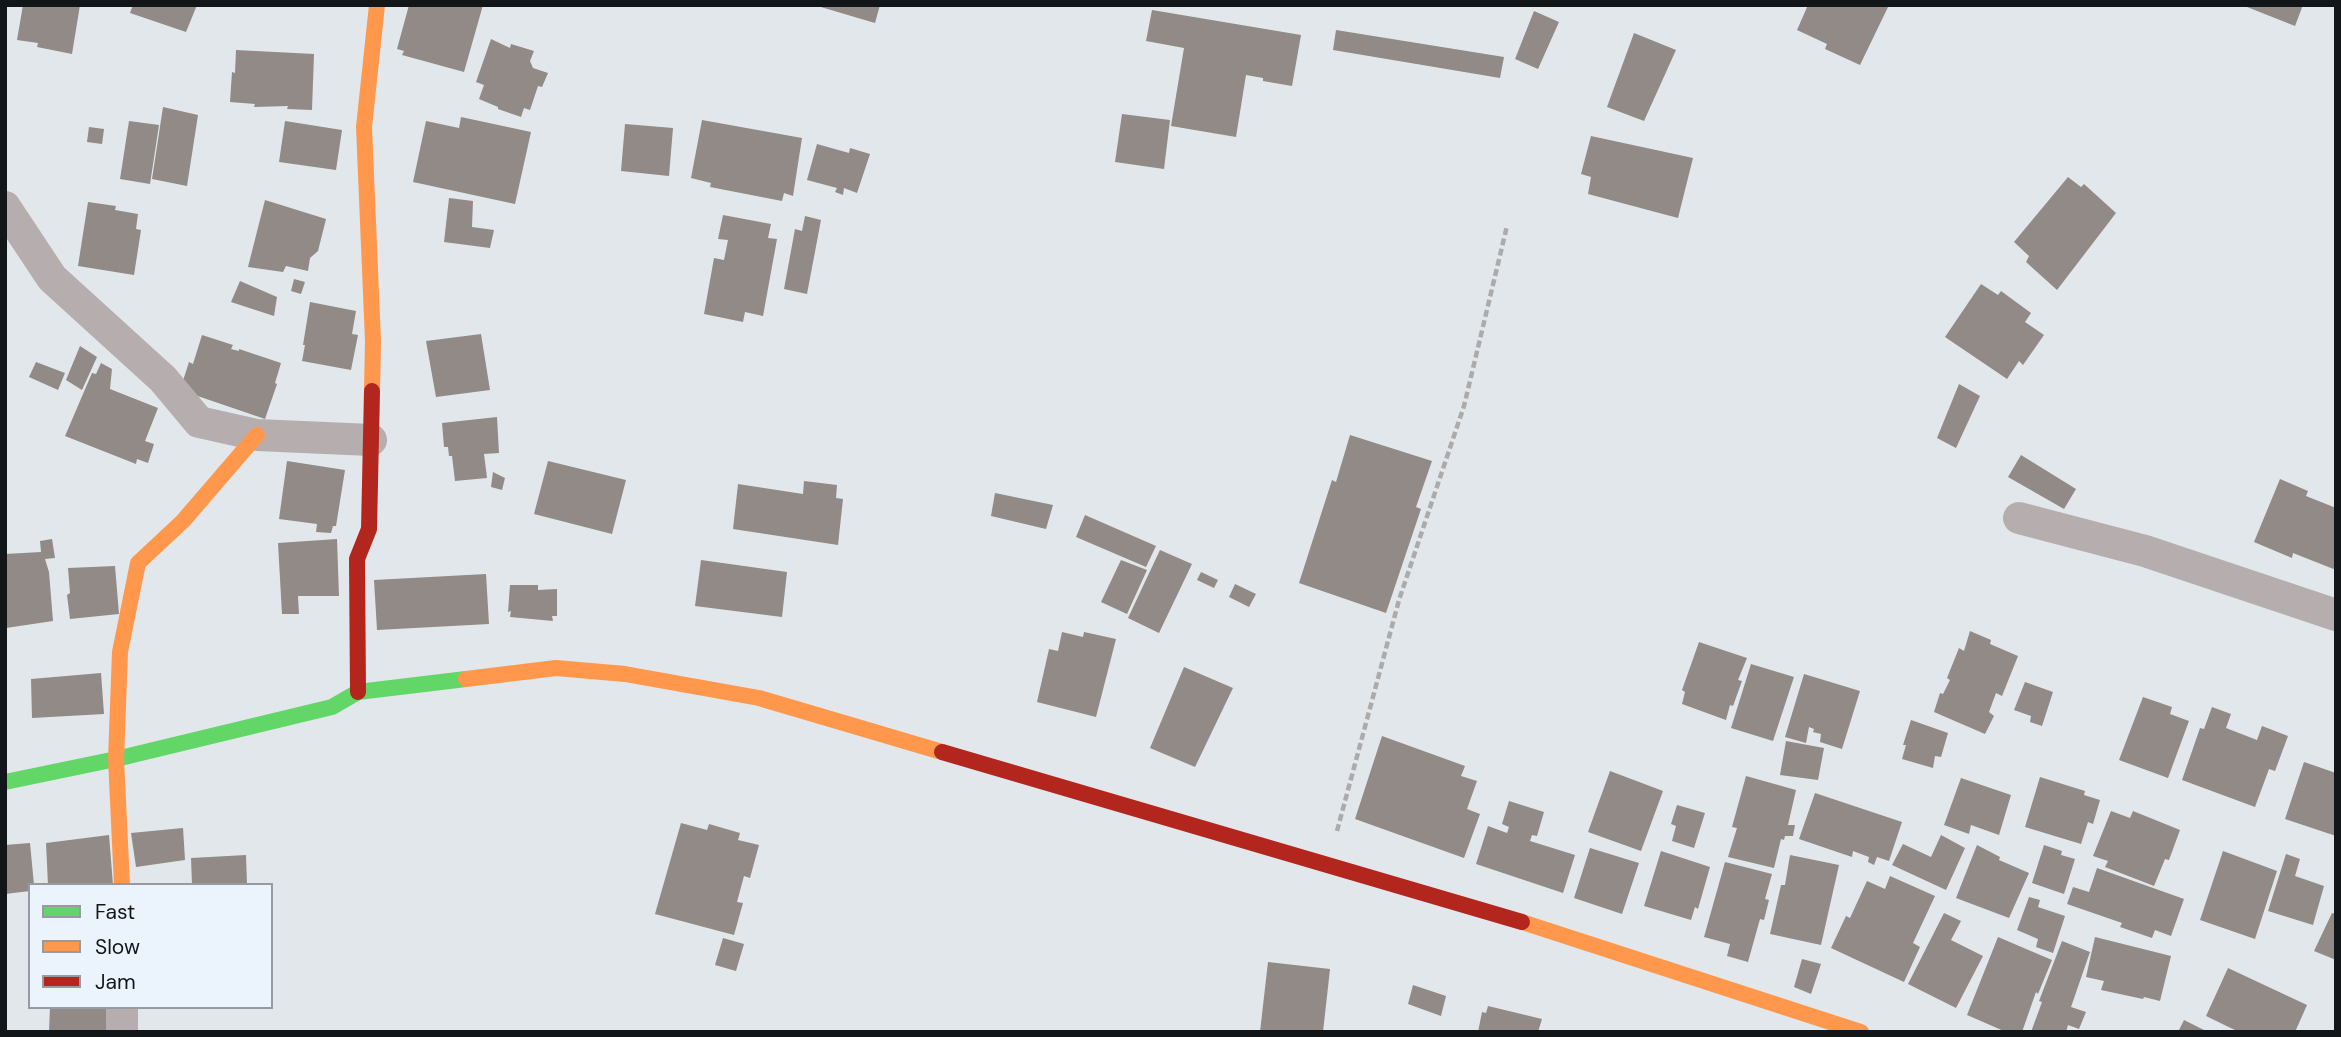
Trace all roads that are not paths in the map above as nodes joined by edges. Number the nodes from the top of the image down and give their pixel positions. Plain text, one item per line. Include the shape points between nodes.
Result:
1 (377, 5) edge
2 (5, 207) edge
3 (257, 435) junction
4 (371, 440) junction
5 (2019, 518) dead end
6 (2336, 615) edge
7 (358, 692) junction
8 (116, 759) junction
9 (5, 782) edge
10 (122, 883) edge
11 (122, 1009) edge
12 (122, 1032) edge
13 (1861, 1032) edge

1 - 4 main road via 364,127 373,341
2 - 3 street via 52,278 163,379 199,422
3 - 4 street
3 - 8 main road via 183,521 138,563 120,652
4 - 7 main road via 369,529 357,559
5 - 6 street via 2145,551
7 - 8 main road via 332,707
7 - 13 main road via 556,668 625,674 759,698 1550,930
8 - 9 main road
8 - 10 main road
11 - 12 street

